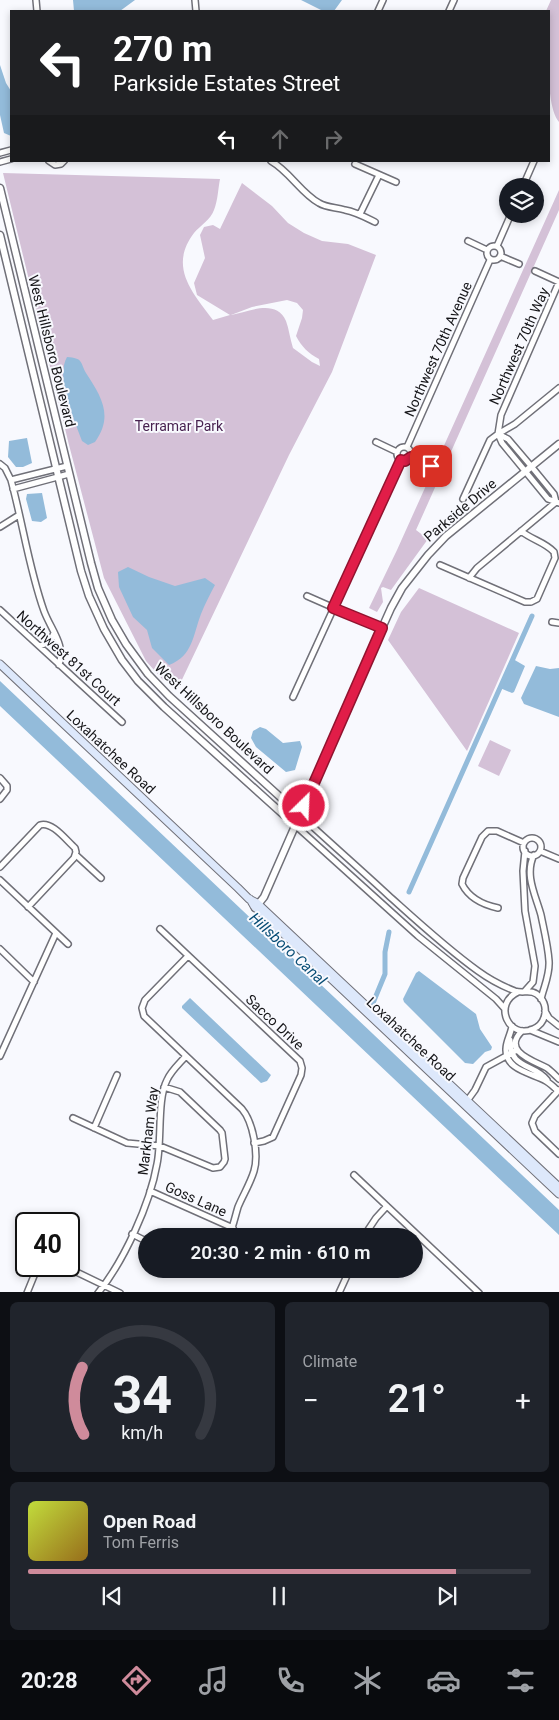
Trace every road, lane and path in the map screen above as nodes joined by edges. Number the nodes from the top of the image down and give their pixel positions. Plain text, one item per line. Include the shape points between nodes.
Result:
1 (48, 162) edge
2 (62, 162) edge
3 (272, 162) edge
4 (534, 162) edge
5 (355, 164) dead end
6 (379, 175) junction
7 (527, 178) edge
8 (396, 182) dead end
9 (0, 188) edge
10 (360, 214) junction
11 (375, 222) dead end
12 (507, 223) edge
13 (0, 235) edge
14 (468, 241) dead end
15 (497, 246) junction
16 (487, 250) junction
17 (500, 256) junction
18 (490, 260) junction
19 (519, 264) dead end
20 (535, 271) dead end
21 (559, 282) edge
22 (559, 388) edge
23 (498, 434) junction
24 (376, 442) dead end
25 (559, 444) edge
26 (513, 445) junction
27 (407, 447) junction
28 (507, 449) junction
29 (397, 452) junction
30 (411, 457) junction
31 (401, 460) junction
32 (0, 464) edge
33 (67, 466) junction
34 (431, 466) dead end
35 (531, 466) junction
36 (56, 469) junction
37 (526, 472) junction
38 (69, 474) junction
39 (58, 477) junction
40 (11, 480) junction
41 (14, 489) junction
42 (551, 490) junction
43 (545, 495) junction
44 (463, 500) dead end
45 (557, 503) edge
46 (19, 515) junction
47 (0, 527) edge
48 (521, 531) junction
49 (440, 565) dead end
50 (469, 578) junction
51 (307, 596) dead end
52 (333, 608) junction
53 (0, 610) edge
54 (552, 622) dead end
55 (559, 623) edge
56 (382, 628) junction
57 (54, 632) junction
58 (40, 646) junction
59 (0, 664) edge
60 (59, 665) junction
61 (293, 697) dead end
62 (122, 722) dead end
63 (0, 778) edge
64 (0, 799) edge
65 (300, 815) junction
66 (296, 826) junction
67 (524, 843) junction
68 (525, 851) junction
69 (540, 851) junction
70 (76, 855) junction
71 (534, 856) junction
72 (559, 859) edge
73 (0, 867) edge
74 (101, 878) dead end
75 (0, 880) edge
76 (257, 906) junction
77 (28, 907) junction
78 (498, 908) dead end
79 (160, 929) dead end
80 (56, 933) junction
81 (68, 944) dead end
82 (0, 949) edge
83 (188, 956) junction
84 (34, 982) junction
85 (525, 991) junction
86 (518, 992) junction
87 (541, 999) junction
88 (505, 1009) junction
89 (545, 1011) junction
90 (512, 1026) junction
91 (559, 1026) edge
92 (530, 1030) junction
93 (522, 1031) junction
94 (559, 1042) edge
95 (2, 1048) edge
96 (512, 1053) junction
97 (0, 1056) edge
98 (186, 1056) junction
99 (541, 1065) junction
100 (537, 1074) junction
101 (117, 1076) dead end
102 (559, 1079) edge
103 (164, 1087) junction
104 (558, 1091) edge
105 (467, 1100) junction
106 (73, 1118) dead end
107 (94, 1128) junction
108 (254, 1143) junction
109 (160, 1146) junction
110 (559, 1154) edge
111 (354, 1175) dead end
112 (559, 1187) edge
113 (150, 1191) junction
114 (559, 1194) edge
115 (388, 1206) junction
116 (232, 1228) joint
117 (369, 1228) edge
118 (132, 1234) junction
119 (138, 1237) edge
120 (80, 1274) edge
121 (33, 1277) edge
122 (346, 1278) edge
123 (104, 1285) junction
124 (27, 1292) edge
125 (98, 1292) edge
126 (120, 1292) edge
127 (339, 1292) edge
128 (479, 1292) edge

1 - 2 street via 58,165
3 - 10 street via 318,202
4 - 7 street
5 - 6 street
6 - 8 street
6 - 10 street
9 - 33 street, West Hillsboro Boulevard
10 - 11 street
12 - 15 street
13 - 36 street, West Hillsboro Boulevard
14 - 16 street
15 - 16 street
15 - 17 street via 501,250
16 - 18 street
17 - 18 street
17 - 19 street
18 - 27 street, Northwest 70th Avenue
20 - 21 street
21 - 23 street, Northwest 70th Way via 501,415
22 - 23 street
23 - 26 street
23 - 28 street
23 - 44 street, Northwest 70th Way via 490,440
24 - 29 street
25 - 35 street, Parkside Drive
26 - 28 street
26 - 35 street
27 - 29 street
27 - 30 street via 411,450
28 - 37 street
29 - 31 street
30 - 31 street
30 - 34 street
31 - 52 street
32 - 40 street
33 - 36 street
33 - 38 street, West Hillsboro Boulevard
35 - 37 street, Parkside Drive
35 - 42 street
36 - 39 street, West Hillsboro Boulevard
36 - 40 street
37 - 43 street
37 - 56 street, Parkside Drive via 459,525 428,555 402,588
38 - 39 street
38 - 65 street, West Hillsboro Boulevard via 98,588 131,652 168,696
39 - 41 street
39 - 66 street, West Hillsboro Boulevard via 89,596 122,660 157,700
40 - 41 street
41 - 46 street
42 - 43 street
42 - 45 street
43 - 45 street
45 - 48 street
46 - 47 street
46 - 57 street via 45,612
48 - 50 street
48 - 50 street via 554,552 555,558 537,599 525,602
49 - 50 street
51 - 52 street
52 - 56 street
52 - 61 street
53 - 58 street, Northwest 81st Court
54 - 55 street
56 - 65 street, Parkside Drive
57 - 58 street via 52,639
57 - 60 street via 62,650
58 - 60 street, Northwest 81st Court
59 - 76 main road, Loxahatchee Road
60 - 62 street, Northwest 81st Court
63 - 64 street via 7,786
65 - 66 street, Parkside Drive
65 - 86 street, West Hillsboro Boulevard via 460,956 488,978
66 - 76 street, Parkside Drive
66 - 88 street, West Hillsboro Boulevard
67 - 68 street
67 - 69 street via 536,839
67 - 78 street via 498,831 488,831 463,878 466,891 483,904
68 - 71 street
68 - 85 street via 525,911 535,966 533,982
69 - 71 street
69 - 72 street
70 - 73 street via 75,848 44,824
70 - 74 street
70 - 77 street
71 - 87 street via 530,865 531,883 549,961
75 - 77 street
76 - 105 main road, Loxahatchee Road
76 - 114 main road, Loxahatchee Road
77 - 80 street
79 - 83 street, Sacco Drive
80 - 81 street
80 - 84 street
82 - 84 street
83 - 98 street via 145,1000 142,1008 144,1016
83 - 108 street, Sacco Drive via 300,1061 301,1075 273,1136
84 - 95 street
85 - 86 street
85 - 87 street
86 - 88 street via 508,1000
87 - 89 street
88 - 90 street via 506,1018
89 - 91 street
89 - 92 street via 540,1024
90 - 93 street
90 - 96 street via 506,1046
92 - 93 street
92 - 94 street
93 - 96 street
95 - 97 street
96 - 99 street
96 - 100 street via 515,1067
96 - 105 street via 486,1067
98 - 103 street, Markham Way via 170,1074
98 - 108 street via 247,1115
99 - 100 street
99 - 102 street
100 - 104 street
101 - 107 street
103 - 109 street, Markham Way
103 - 109 street via 180,1092 220,1130 225,1159 222,1166 213,1168
104 - 110 street via 535,1116 532,1125
105 - 112 main road, Loxahatchee Road
106 - 107 street
107 - 109 street via 127,1143
108 - 116 street via 254,1172
109 - 113 street, Markham Way
111 - 115 street
113 - 116 street, Goss Lane
113 - 118 street, Markham Way
115 - 117 street
115 - 128 street
118 - 119 street
118 - 123 street, Markham Way via 119,1263
120 - 123 street
121 - 124 street
122 - 127 street
123 - 125 street, Markham Way
123 - 126 street

